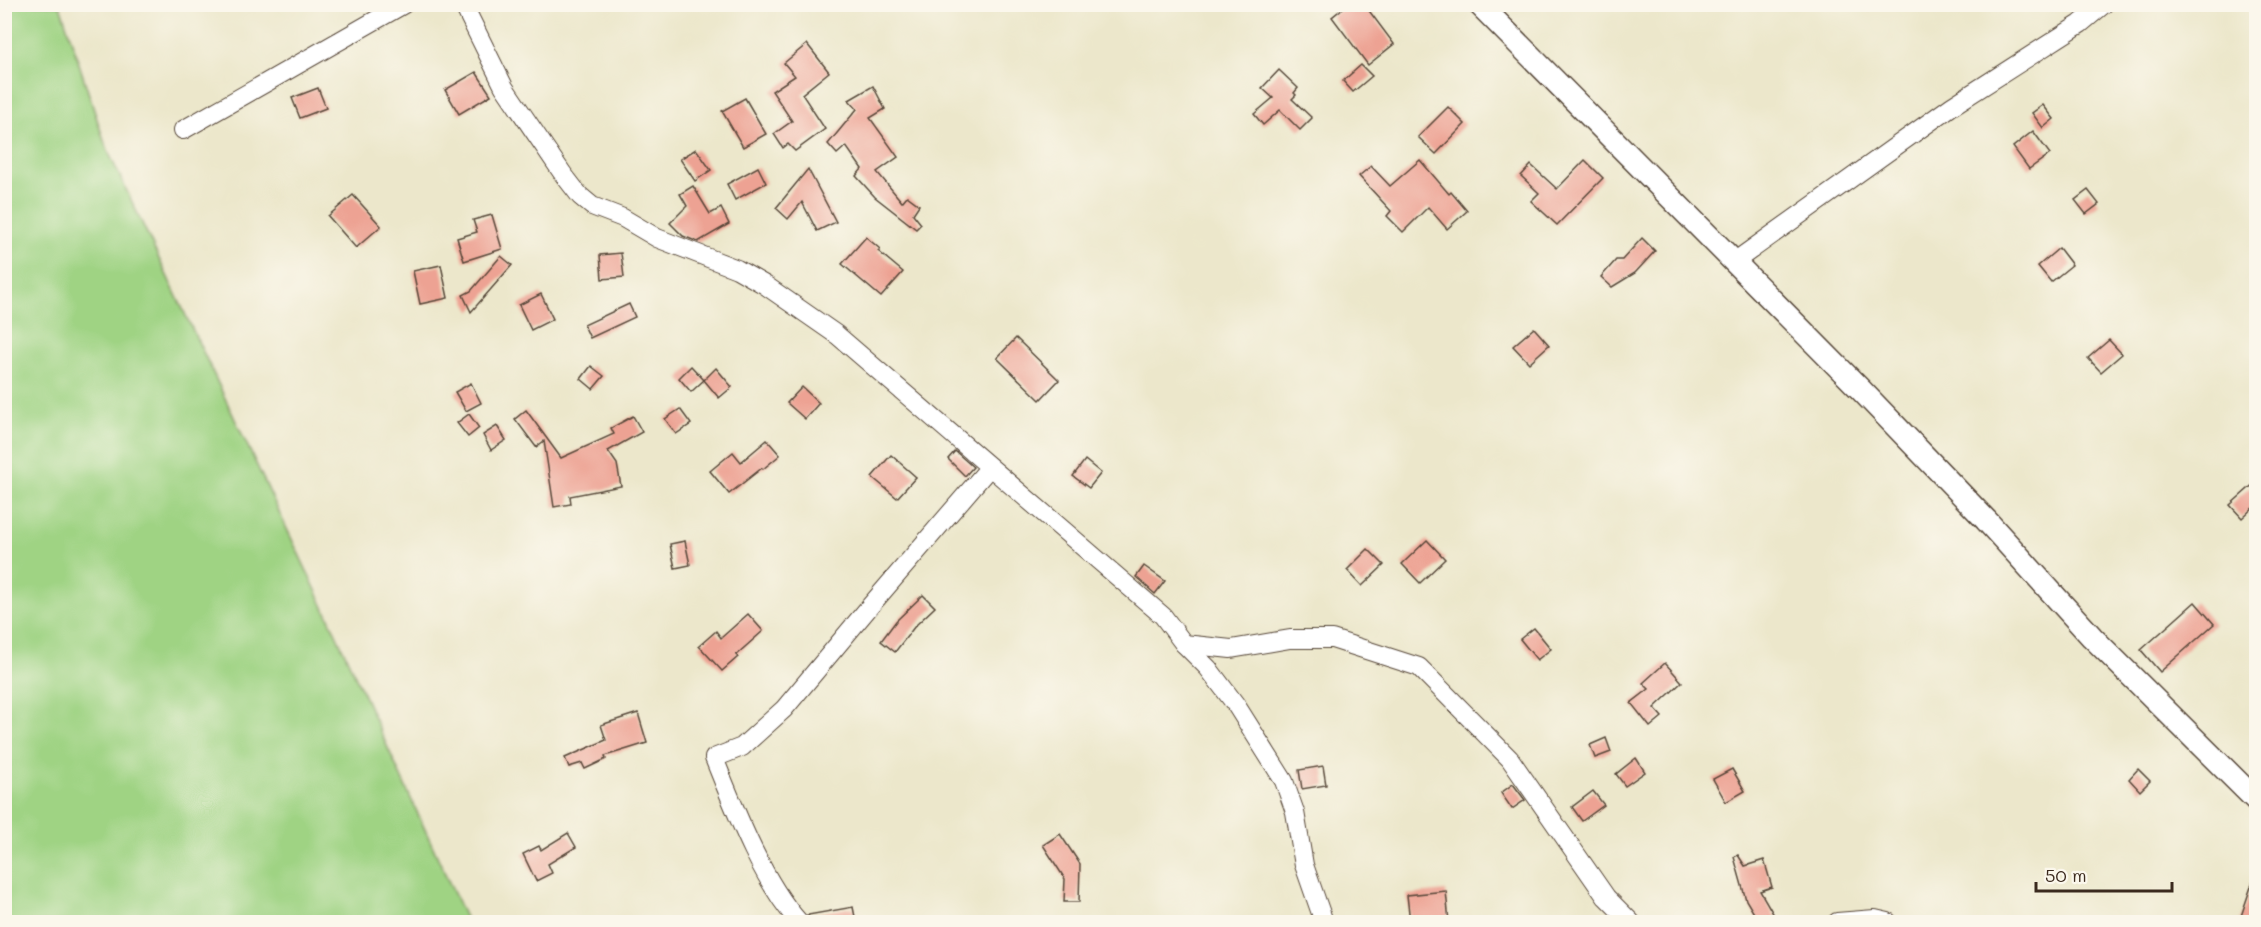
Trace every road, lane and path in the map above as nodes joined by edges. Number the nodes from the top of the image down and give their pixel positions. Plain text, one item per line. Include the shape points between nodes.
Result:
1 (404, 4) edge
2 (463, 4) edge
3 (1479, 4) edge
4 (2104, 4) edge
5 (183, 130) dead end
6 (1734, 262) junction
7 (989, 468) junction
8 (1184, 644) junction
9 (2256, 800) edge
10 (799, 922) edge
11 (1324, 922) edge
12 (1631, 922) edge
13 (1837, 922) edge
14 (1888, 922) edge

1 - 5 street
2 - 7 street via 504,87 580,196 592,206 657,238 736,268 765,285 837,335
3 - 6 street
4 - 6 street via 2080,24 1952,106
6 - 9 street via 1986,520 2092,637
7 - 8 street via 1163,616
7 - 10 street via 784,709 742,747 714,758 738,818 782,904
8 - 11 street via 1236,705 1284,781 1295,812 1304,865
8 - 12 street via 1231,649 1290,639 1332,639 1419,667 1510,759 1606,897
13 - 14 street

